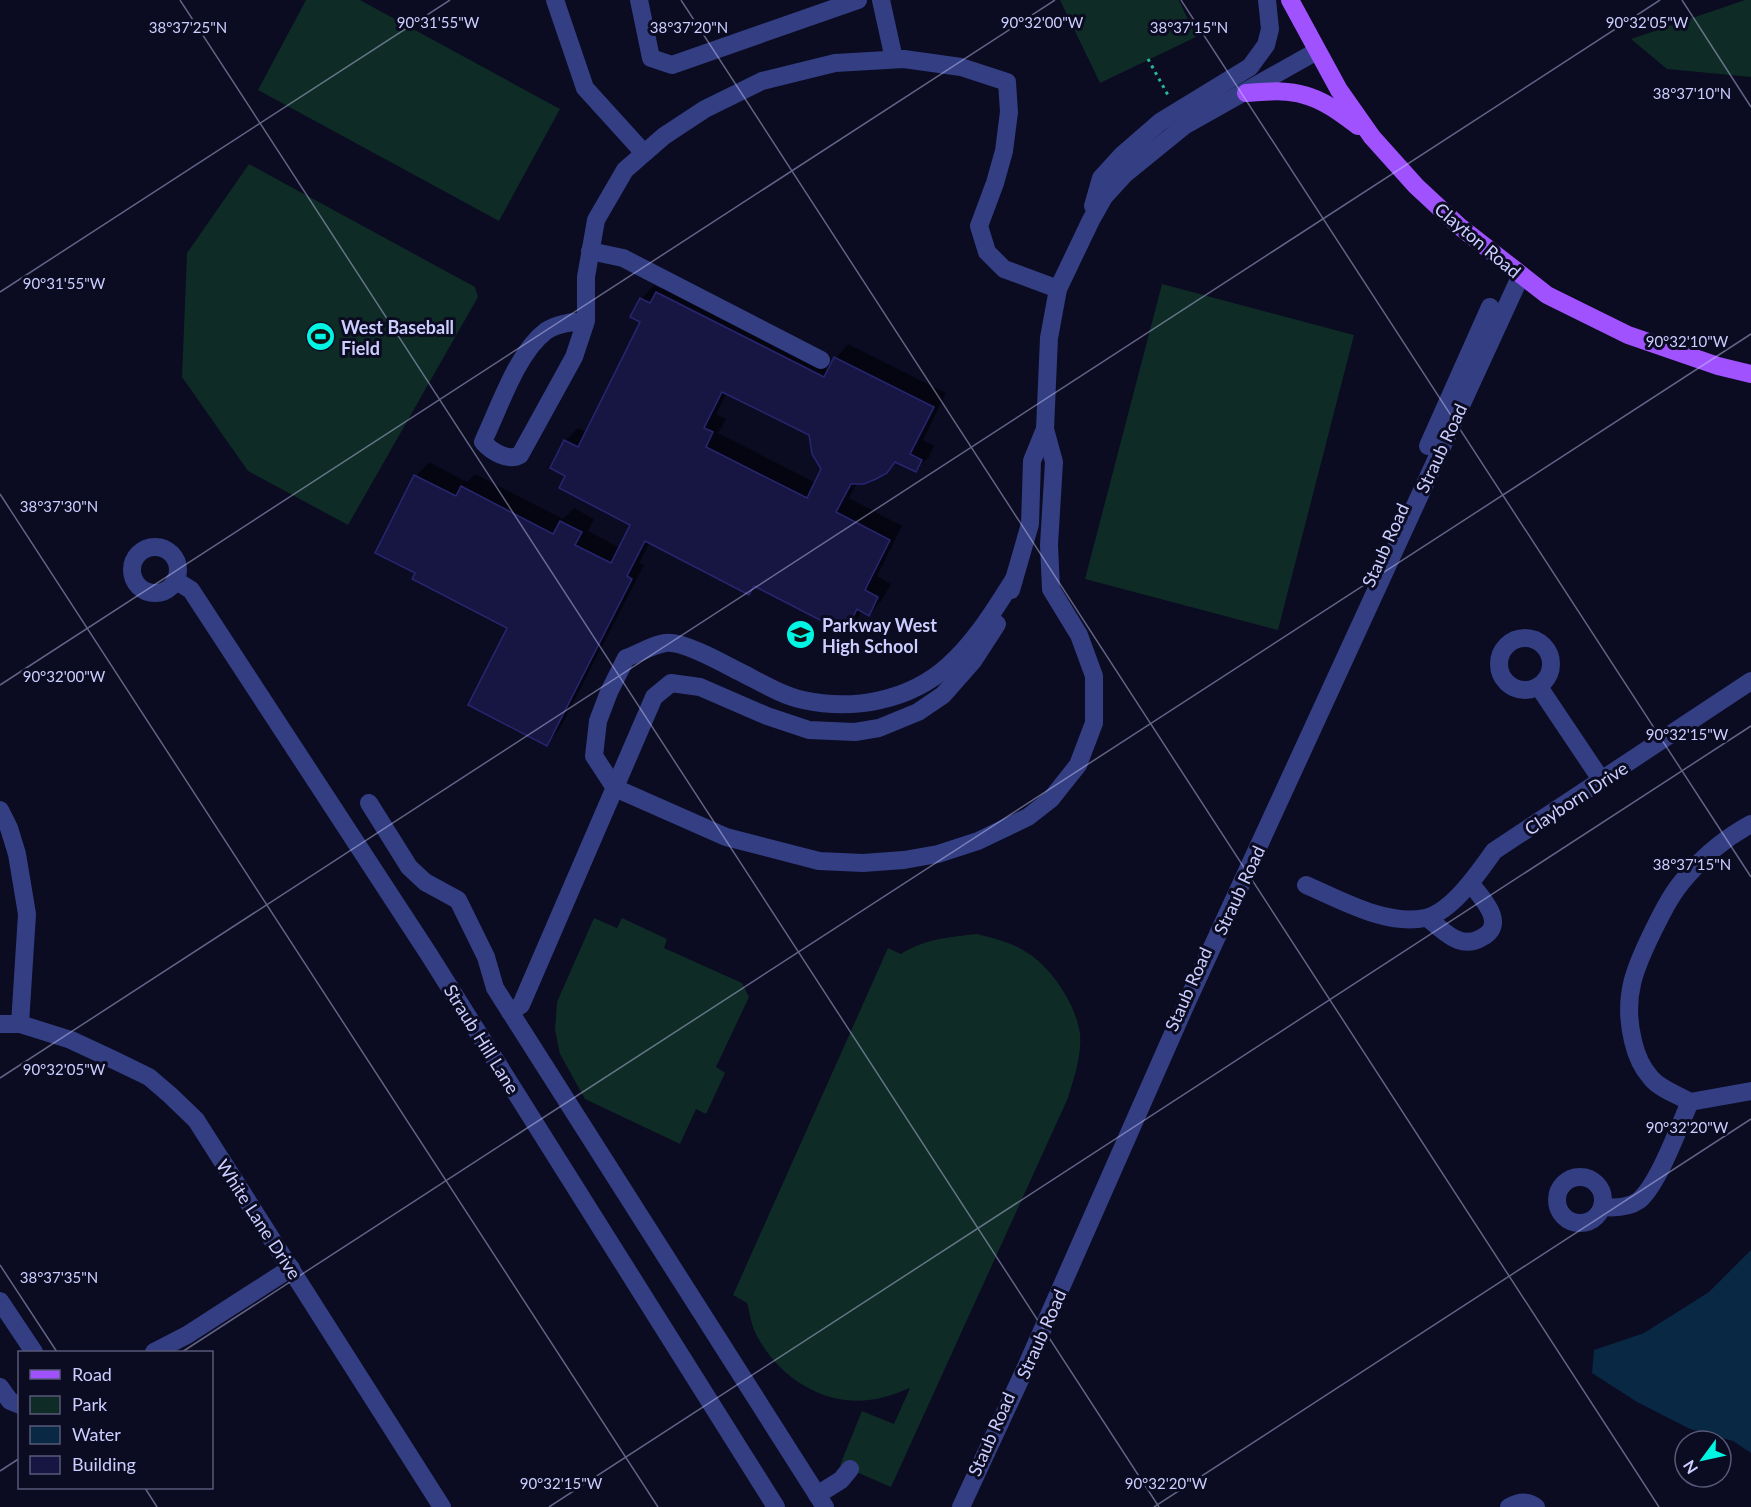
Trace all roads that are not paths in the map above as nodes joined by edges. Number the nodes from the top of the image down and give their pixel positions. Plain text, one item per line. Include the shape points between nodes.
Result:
1 (555, 0) edge
2 (639, 0) edge
3 (858, 0) edge
4 (881, 0) edge
5 (1267, 0) edge
6 (1290, 0) edge
7 (807, 8) edge
8 (1317, 51) junction
9 (894, 59) junction
10 (1246, 93) junction
11 (1370, 135) junction
12 (645, 153) junction
13 (1091, 220) junction
14 (590, 251) junction
15 (1521, 275) junction
16 (1058, 289) junction
17 (1490, 307) dead end
18 (586, 321) junction
19 (821, 360) dead end
20 (1751, 374) edge
21 (1045, 429) junction
22 (1014, 579) junction
23 (176, 580) dead end
24 (1751, 681) edge
25 (1539, 687) dead end
26 (1602, 781) junction
27 (615, 788) junction
28 (369, 803) dead end
29 (0, 810) edge
30 (1751, 824) edge
31 (1471, 884) junction
32 (1306, 885) dead end
33 (1427, 918) junction
34 (510, 1012) junction
35 (0, 1024) edge
36 (20, 1024) junction
37 (1751, 1091) edge
38 (1690, 1102) junction
39 (1602, 1207) dead end
40 (291, 1268) junction
41 (0, 1301) edge
42 (33, 1351) edge
43 (158, 1351) edge
44 (0, 1387) edge
45 (18, 1404) edge
46 (850, 1469) dead end
47 (821, 1501) edge
48 (442, 1507) edge
49 (776, 1507) edge
50 (960, 1507) edge
51 (1509, 1507) edge
52 (1536, 1507) edge

1 - 12 street via 585,88
2 - 7 street via 651,58 672,65
3 - 7 street
4 - 9 street
5 - 13 street via 1268,37 1265,48 1250,67 1160,122 1122,155 1101,178
6 - 8 main road, Clayton Road
8 - 10 street
8 - 11 main road, Clayton Road
9 - 12 street via 835,63 762,81 705,109
9 - 16 street via 961,67 1007,82 1009,112 1004,151 979,226 987,252 1004,269
10 - 11 main road via 1304,95 1338,111
10 - 13 street via 1184,126 1125,174 1104,197
11 - 15 main road, Clayton Road via 1424,194
12 - 14 street via 625,170 596,220
13 - 16 street
14 - 18 street
14 - 19 street via 622,258
15 - 20 main road, Clayton Road via 1547,295 1628,335
15 - 50 street, Straub Road
16 - 21 street via 1049,338
17 - 50 street, Staub Road
18 - 18 street via 574,357 520,455 509,458 488,447 483,442 486,435 532,345 548,330
21 - 22 street via 1032,461 1030,524
21 - 27 street via 1054,462 1050,589 1079,635 1094,676 1095,723 1078,765 1051,799 1028,817 978,842 938,854 863,863 819,861 726,837
22 - 27 street via 1003,613 986,643 943,695 918,712 879,728 855,732 809,730 700,687 671,683 654,698
22 - 27 street via 976,635 947,667 896,696 865,704 832,705 801,700 695,650 666,642 627,658 598,722 594,756
23 - 49 street, Straub Hill Lane via 191,590 428,953
24 - 26 street, Clayborn Drive
25 - 26 street
26 - 31 street, Clayborn Drive via 1494,851
27 - 34 street via 520,1005
28 - 34 street via 409,867 425,882 458,900 486,957 495,987
29 - 36 street via 16,854 27,914
30 - 38 street via 1718,846 1686,876 1667,903 1632,979 1628,1020 1641,1064 1652,1080
31 - 33 street, Clayborn Drive
31 - 33 street via 1493,916 1493,927 1487,935 1470,942 1460,941
32 - 33 street via 1371,913
34 - 47 street
35 - 36 street, White Lane Drive
36 - 40 street, White Lane Drive via 95,1051 149,1077 170,1095 196,1120
37 - 38 street
38 - 39 street via 1650,1189 1637,1202 1619,1208
40 - 43 street
40 - 48 street, White Lane Drive
41 - 42 street
44 - 45 street via 10,1401
46 - 47 street
51 - 52 street via 1525,1502

